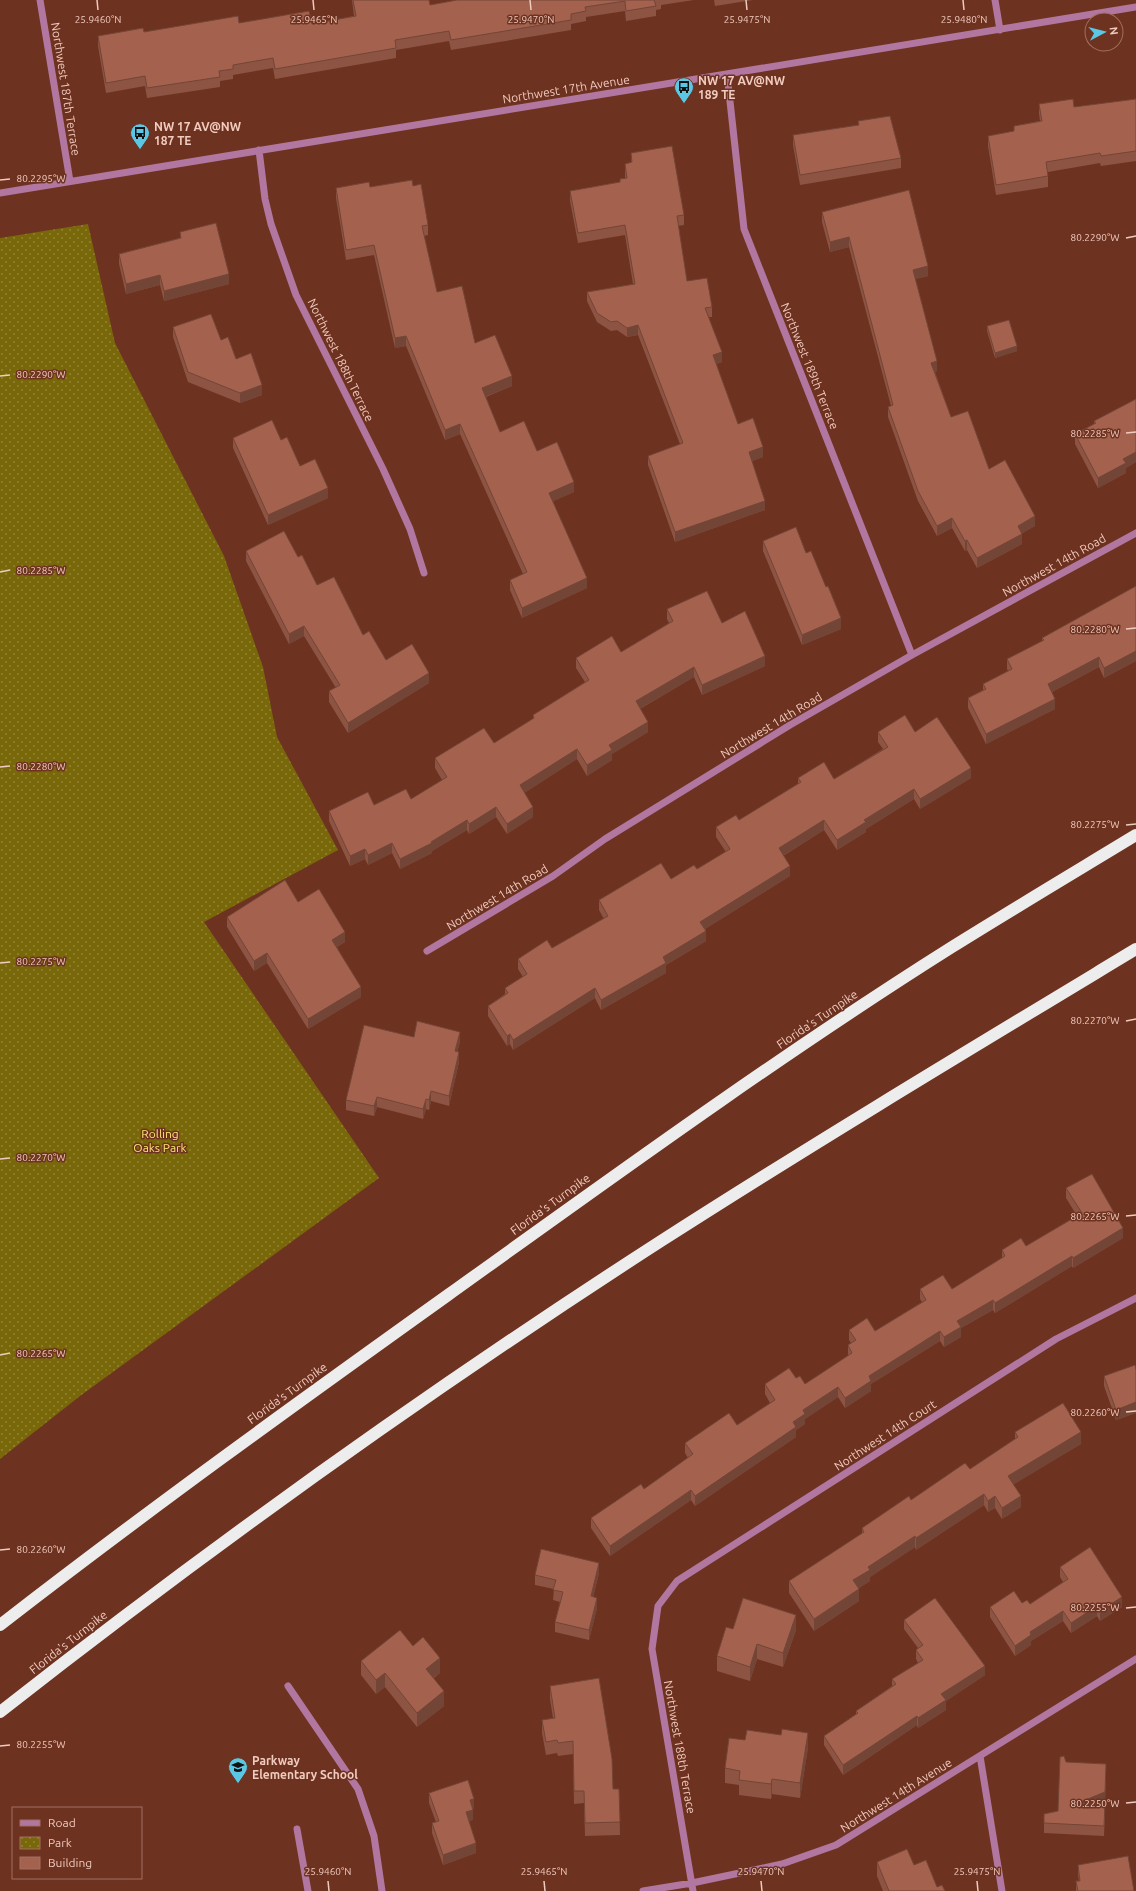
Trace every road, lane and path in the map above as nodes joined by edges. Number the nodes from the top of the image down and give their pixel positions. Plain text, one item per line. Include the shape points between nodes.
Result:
1 (40, 0) edge
2 (995, 0) edge
3 (1136, 7) edge
4 (1000, 30) junction
5 (727, 74) junction
6 (259, 150) junction
7 (70, 181) junction
8 (0, 193) edge
9 (1136, 533) edge
10 (424, 573) dead end
11 (912, 655) junction
12 (1136, 835) edge
13 (1136, 949) edge
14 (427, 951) dead end
15 (1136, 1298) edge
16 (658, 1606) joint
17 (0, 1625) edge
18 (1136, 1659) edge
19 (288, 1686) dead end
20 (0, 1712) edge
21 (980, 1756) junction
22 (298, 1829) dead end
23 (693, 1887) edge
24 (308, 1891) edge
25 (382, 1891) edge
26 (643, 1891) edge
27 (1002, 1891) edge

1 - 7 street, Northwest 187th Terrace
2 - 4 street
3 - 4 street, Northwest 17th Avenue
4 - 5 street, Northwest 17th Avenue
5 - 6 street, Northwest 17th Avenue
5 - 11 street, Northwest 189th Terrace via 744,229
6 - 7 street, Northwest 17th Avenue
6 - 10 street, Northwest 188th Terrace via 271,224 291,282 383,469 410,529
7 - 8 street, Northwest 17th Avenue
9 - 11 street, Northwest 14th Road
11 - 14 street, Northwest 14th Road via 780,731 606,839 553,876
12 - 17 highway, Florida's Turnpike via 952,947 767,1069 639,1158 271,1421
13 - 20 highway, Florida's Turnpike via 904,1089 660,1242 503,1346 336,1461 110,1626
15 - 16 street, Northwest 14th Court via 1056,1339 678,1581
16 - 23 street, Northwest 188th Terrace via 652,1649
18 - 21 street, Northwest 14th Avenue
19 - 25 street via 358,1789 374,1836
21 - 23 street, Northwest 14th Avenue via 836,1844 782,1864
21 - 27 street
22 - 24 street
23 - 26 street, Northwest 14th Avenue

